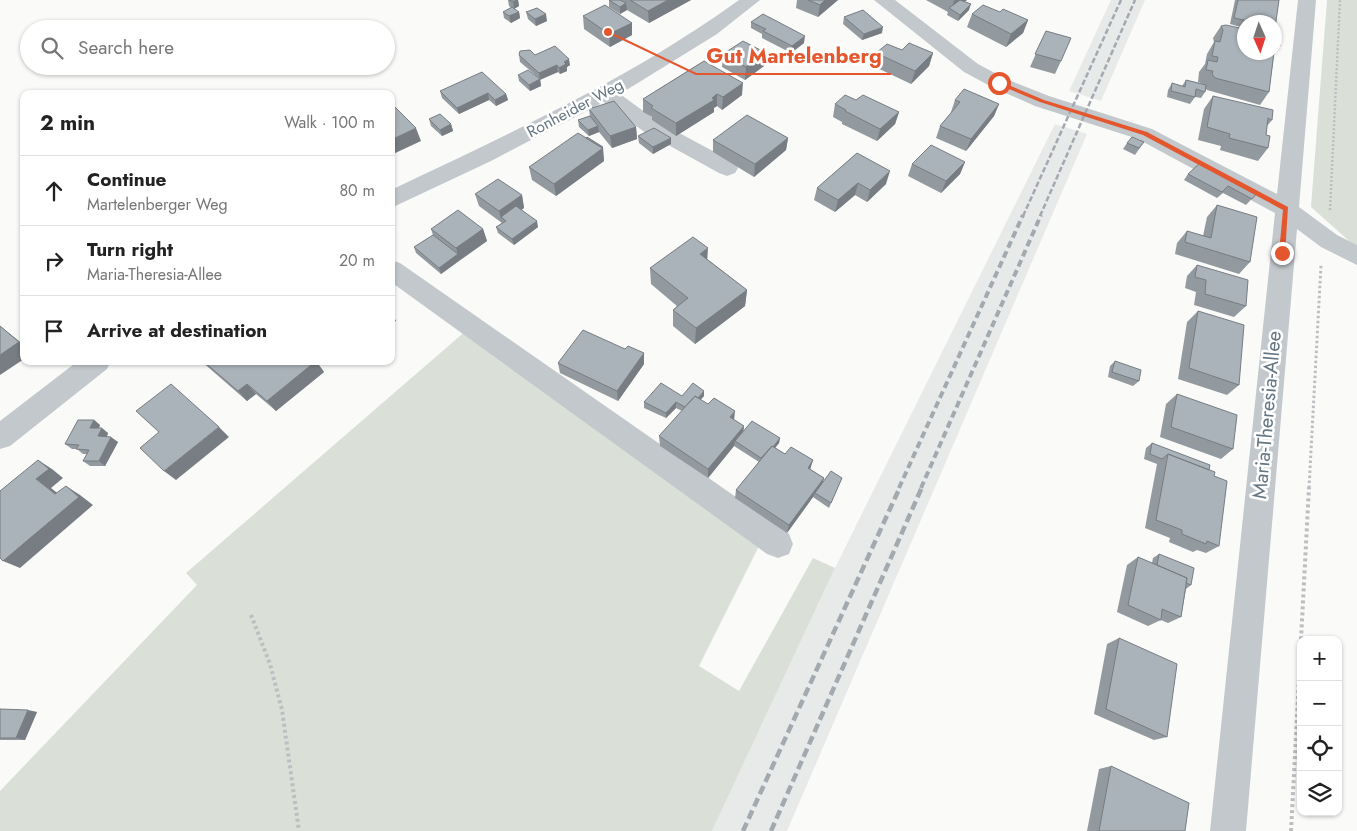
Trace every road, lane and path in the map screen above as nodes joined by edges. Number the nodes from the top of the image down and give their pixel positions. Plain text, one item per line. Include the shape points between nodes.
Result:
1 (751, 0) edge
2 (883, 0) edge
3 (1307, 0) edge
4 (1340, 0) edge
5 (605, 93) junction
6 (727, 168) dead end
7 (395, 198) edge
8 (1286, 209) junction
9 (1329, 241) junction
10 (1357, 256) edge
11 (395, 272) edge
12 (93, 365) edge
13 (0, 437) edge
14 (778, 544) dead end
15 (251, 615) dead end
16 (299, 831) edge
17 (1228, 831) edge
18 (1291, 831) edge

1 - 5 street, Ronheider Weg via 725,20
2 - 8 street via 971,68 999,83 1042,101 1145,134
3 - 8 street, Maria-Theresia-Allee
4 - 9 path
5 - 6 street via 650,126
5 - 7 street, Ronheider Weg
8 - 9 street
8 - 17 street, Maria-Theresia-Allee
9 - 10 street
9 - 18 path via 1319,270
11 - 14 street
12 - 13 street
15 - 16 path via 270,664 282,710

